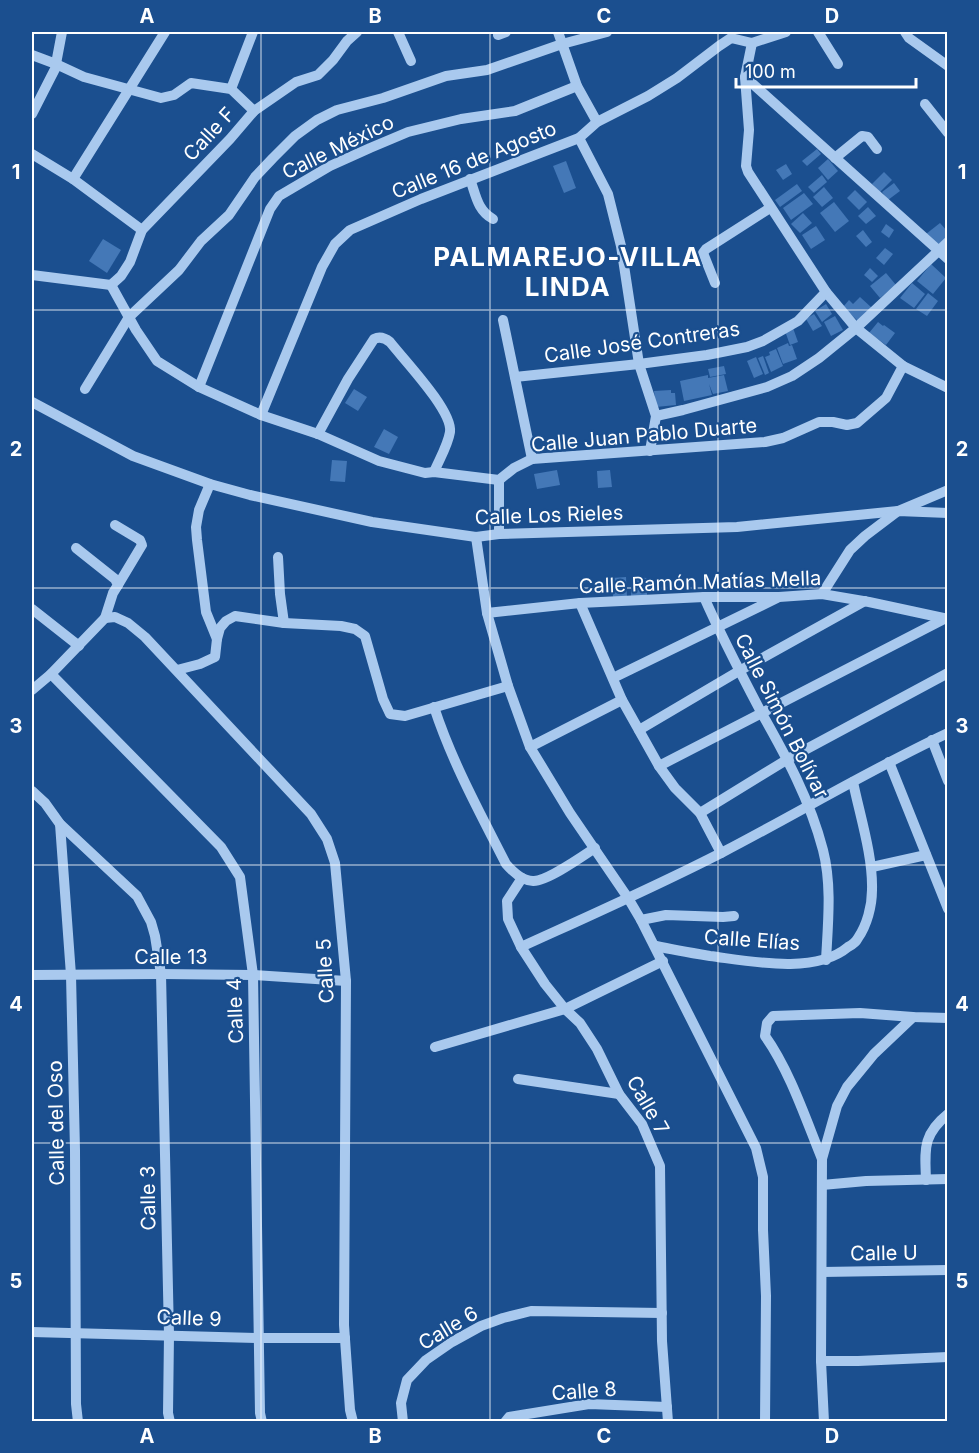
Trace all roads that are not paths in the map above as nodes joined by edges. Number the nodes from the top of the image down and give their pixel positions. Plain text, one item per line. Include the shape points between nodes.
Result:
1 (62, 32) edge
2 (165, 32) edge
3 (253, 32) edge
4 (357, 32) edge
5 (398, 32) edge
6 (558, 32) edge
7 (607, 32) edge
8 (786, 32) edge
9 (818, 32) edge
10 (905, 32) edge
11 (752, 43) junction
12 (562, 44) junction
13 (32, 55) edge
14 (411, 61) dead end
15 (56, 64) junction
16 (838, 64) dead end
17 (947, 65) edge
18 (745, 77) junction
19 (577, 86) junction
20 (231, 89) junction
21 (129, 90) junction
22 (925, 104) dead end
23 (254, 111) junction
24 (32, 114) edge
25 (597, 122) junction
26 (948, 133) edge
27 (579, 138) junction
28 (877, 148) dead end
29 (32, 154) edge
30 (835, 158) junction
31 (73, 178) junction
32 (470, 179) junction
33 (770, 208) junction
34 (493, 219) dead end
35 (142, 230) junction
36 (948, 242) edge
37 (937, 251) junction
38 (948, 259) edge
39 (32, 275) edge
40 (714, 283) dead end
41 (111, 285) junction
42 (826, 292) junction
43 (129, 317) junction
44 (503, 320) dead end
45 (856, 328) junction
46 (639, 364) junction
47 (903, 366) junction
48 (515, 377) junction
49 (199, 387) junction
50 (85, 388) dead end
51 (948, 388) edge
52 (32, 402) edge
53 (261, 415) junction
54 (656, 416) junction
55 (318, 434) junction
56 (650, 451) junction
57 (532, 459) junction
58 (434, 472) junction
59 (499, 480) junction
60 (210, 484) junction
61 (948, 490) edge
62 (898, 511) junction
63 (948, 513) edge
64 (115, 525) dead end
65 (499, 534) junction
66 (476, 537) junction
67 (76, 548) dead end
68 (278, 557) dead end
69 (118, 585) junction
70 (822, 594) junction
71 (704, 597) junction
72 (779, 597) junction
73 (865, 601) junction
74 (580, 603) junction
75 (32, 609) edge
76 (487, 613) junction
77 (105, 618) junction
78 (946, 619) edge
79 (284, 623) junction
80 (717, 627) junction
81 (217, 639) junction
82 (79, 646) junction
83 (177, 670) junction
84 (739, 670) junction
85 (948, 673) edge
86 (51, 674) junction
87 (613, 678) junction
88 (508, 686) junction
89 (32, 690) edge
90 (622, 700) junction
91 (434, 707) junction
92 (762, 713) junction
93 (639, 730) junction
94 (948, 733) edge
95 (932, 740) junction
96 (530, 747) junction
97 (788, 759) junction
98 (889, 762) junction
99 (659, 766) junction
100 (948, 781) edge
101 (852, 782) junction
102 (32, 790) edge
103 (808, 806) junction
104 (700, 813) junction
105 (60, 824) junction
106 (595, 848) junction
107 (721, 853) junction
108 (926, 855) junction
109 (872, 867) junction
110 (522, 878) junction
111 (628, 898) junction
112 (948, 909) edge
113 (734, 916) dead end
114 (641, 920) junction
115 (656, 946) junction
116 (521, 947) junction
117 (826, 960) junction
118 (663, 961) junction
119 (161, 974) junction
120 (32, 975) edge
121 (71, 975) junction
122 (253, 975) junction
123 (346, 981) junction
124 (565, 1009) junction
125 (913, 1017) junction
126 (948, 1018) edge
127 (435, 1047) dead end
128 (518, 1079) dead end
129 (619, 1094) junction
130 (948, 1114) edge
131 (822, 1160) junction
132 (948, 1179) edge
133 (926, 1180) junction
134 (822, 1185) junction
135 (948, 1270) edge
136 (822, 1272) junction
137 (662, 1313) junction
138 (32, 1332) edge
139 (76, 1334) junction
140 (169, 1335) junction
141 (258, 1338) junction
142 (345, 1338) junction
143 (948, 1357) edge
144 (821, 1360) junction
145 (667, 1407) junction
146 (78, 1422) edge
147 (170, 1422) edge
148 (262, 1422) edge
149 (353, 1422) edge
150 (403, 1422) edge
151 (505, 1422) edge
152 (668, 1422) edge
153 (765, 1422) edge
154 (824, 1422) edge

1 - 15 street
2 - 21 street
3 - 20 street
4 - 23 street, Calle F via 318,75 296,82
5 - 14 street
6 - 12 street
7 - 12 street
8 - 11 street, Calle 16 de Agosto
9 - 16 street
10 - 17 street
11 - 18 street
11 - 25 street, Calle 16 de Agosto via 731,38 677,78
12 - 19 street
12 - 43 street via 487,70 446,76 383,99 337,110 317,120 273,158 230,215
13 - 15 street
15 - 21 street
15 - 24 street
18 - 30 street
18 - 33 street via 749,133 746,170
19 - 25 street
19 - 49 street, Calle México via 515,111 408,132 330,166 279,196 270,208
20 - 21 street via 191,82 161,98
20 - 23 street
21 - 31 street
22 - 26 street
23 - 35 street, Calle F
25 - 27 street, Calle 16 de Agosto
27 - 32 street, Calle 16 de Agosto
27 - 46 street via 608,194 621,246
28 - 30 street via 862,136
29 - 31 street
30 - 37 street
31 - 35 street
32 - 34 street via 480,207
32 - 53 street, Calle 16 de Agosto via 350,231 335,244
33 - 40 street via 703,253
33 - 42 street
35 - 41 street, Calle F via 130,262
36 - 37 street
37 - 38 street
37 - 45 street
39 - 41 street
41 - 43 street
42 - 45 street
42 - 46 street, Calle José Contreras via 798,321 763,341 707,355
43 - 49 street via 158,361
43 - 50 street
44 - 48 street
45 - 47 street
45 - 54 street via 792,376 767,387
46 - 48 street, Calle José Contreras
46 - 54 street
47 - 51 street
47 - 56 street, Calle Juan Pablo Duarte via 886,398 856,423 819,422 765,442
48 - 57 street
49 - 53 street
52 - 60 street, Calle Los Rieles via 133,456
53 - 55 street
54 - 56 street
55 - 58 street via 379,461
55 - 58 street via 348,379 374,339 381,337 390,342 434,396 450,425
56 - 57 street, Calle Juan Pablo Duarte
57 - 59 street, Calle Juan Pablo Duarte
58 - 59 street
59 - 65 street
60 - 66 street, Calle Los Rieles via 372,522
60 - 81 street via 196,527 206,612
61 - 62 street
62 - 63 street, Calle Los Rieles
62 - 65 street, Calle Los Rieles via 737,527
62 - 70 street via 850,550
64 - 69 street via 142,544
65 - 66 street, Calle Los Rieles
66 - 76 street
67 - 69 street
68 - 79 street
69 - 77 street
70 - 72 street, Calle Ramón Matías Mella
70 - 73 street, Calle Ramón Matías Mella
71 - 72 street, Calle Ramón Matías Mella
71 - 74 street, Calle Ramón Matías Mella
71 - 80 street, Calle Simón Bolívar
72 - 80 street
73 - 78 street, Calle Ramón Matías Mella
73 - 84 street
74 - 76 street, Calle Ramón Matías Mella
74 - 87 street
75 - 82 street
76 - 88 street
77 - 82 street
77 - 83 street, Calle 5 via 115,616 128,623
78 - 92 street
79 - 81 street via 235,616 220,628
79 - 91 street via 355,629 365,636 390,714 405,716
80 - 84 street, Calle Simón Bolívar
80 - 87 street
81 - 83 street via 215,657
82 - 86 street
83 - 123 street, Calle 5 via 311,814 327,839 335,862
84 - 92 street, Calle Simón Bolívar
84 - 93 street
85 - 97 street
86 - 89 street
86 - 122 street, Calle 4 via 221,847 240,877
87 - 90 street
88 - 91 street
88 - 96 street
90 - 93 street
90 - 96 street
91 - 110 street via 443,735 506,864
92 - 97 street, Calle Simón Bolívar
92 - 99 street
93 - 99 street
94 - 95 street
95 - 98 street
95 - 100 street
96 - 106 street
97 - 103 street, Calle Simón Bolívar
97 - 104 street
98 - 101 street
98 - 108 street
99 - 104 street
101 - 103 street
101 - 109 street, Calle Elías
102 - 105 street, Calle 3
103 - 107 street
103 - 117 street, Calle Simón Bolívar via 828,880
104 - 107 street
105 - 119 street, Calle 3 via 137,896 151,922
105 - 121 street, Calle del Oso
106 - 110 street via 546,878 534,882
106 - 111 street
107 - 111 street
108 - 109 street
108 - 112 street
109 - 117 street, Calle Elías via 871,906 858,939
110 - 116 street, Calle 7 via 507,901 508,919
111 - 114 street
111 - 116 street
113 - 114 street via 666,915
114 - 115 street
115 - 117 street, Calle Elías via 742,961 796,964
115 - 118 street
116 - 124 street, Calle 7
118 - 124 street
118 - 153 street via 756,1148 763,1177
119 - 121 street, Calle 13
119 - 122 street, Calle 13
119 - 140 street, Calle 3
120 - 121 street, Calle 13
121 - 139 street, Calle del Oso
122 - 123 street, Calle 13
122 - 141 street, Calle 4
123 - 142 street, Calle 5
124 - 127 street
124 - 129 street, Calle 7 via 597,1049
125 - 126 street
125 - 131 street via 847,1087 837,1106
125 - 131 street via 860,1013 773,1016 767,1023 765,1036 787,1075
128 - 129 street
129 - 137 street, Calle 7 via 642,1124 660,1166
130 - 133 street via 930,1132 925,1153
131 - 134 street
132 - 133 street
133 - 134 street
134 - 136 street
135 - 136 street, Calle U
136 - 144 street
137 - 145 street, Calle 7
137 - 150 street, Calle 6 via 531,1311 481,1326 426,1360 407,1380 401,1403
138 - 139 street, Calle 9
139 - 140 street, Calle 9
139 - 146 street, Calle del Oso
140 - 141 street, Calle 9
140 - 147 street, Calle 3
141 - 142 street, Calle 9
141 - 148 street, Calle 4
142 - 149 street, Calle 5
143 - 144 street
144 - 154 street
145 - 151 street, Calle 8 via 589,1404 509,1418
145 - 152 street, Calle 7

